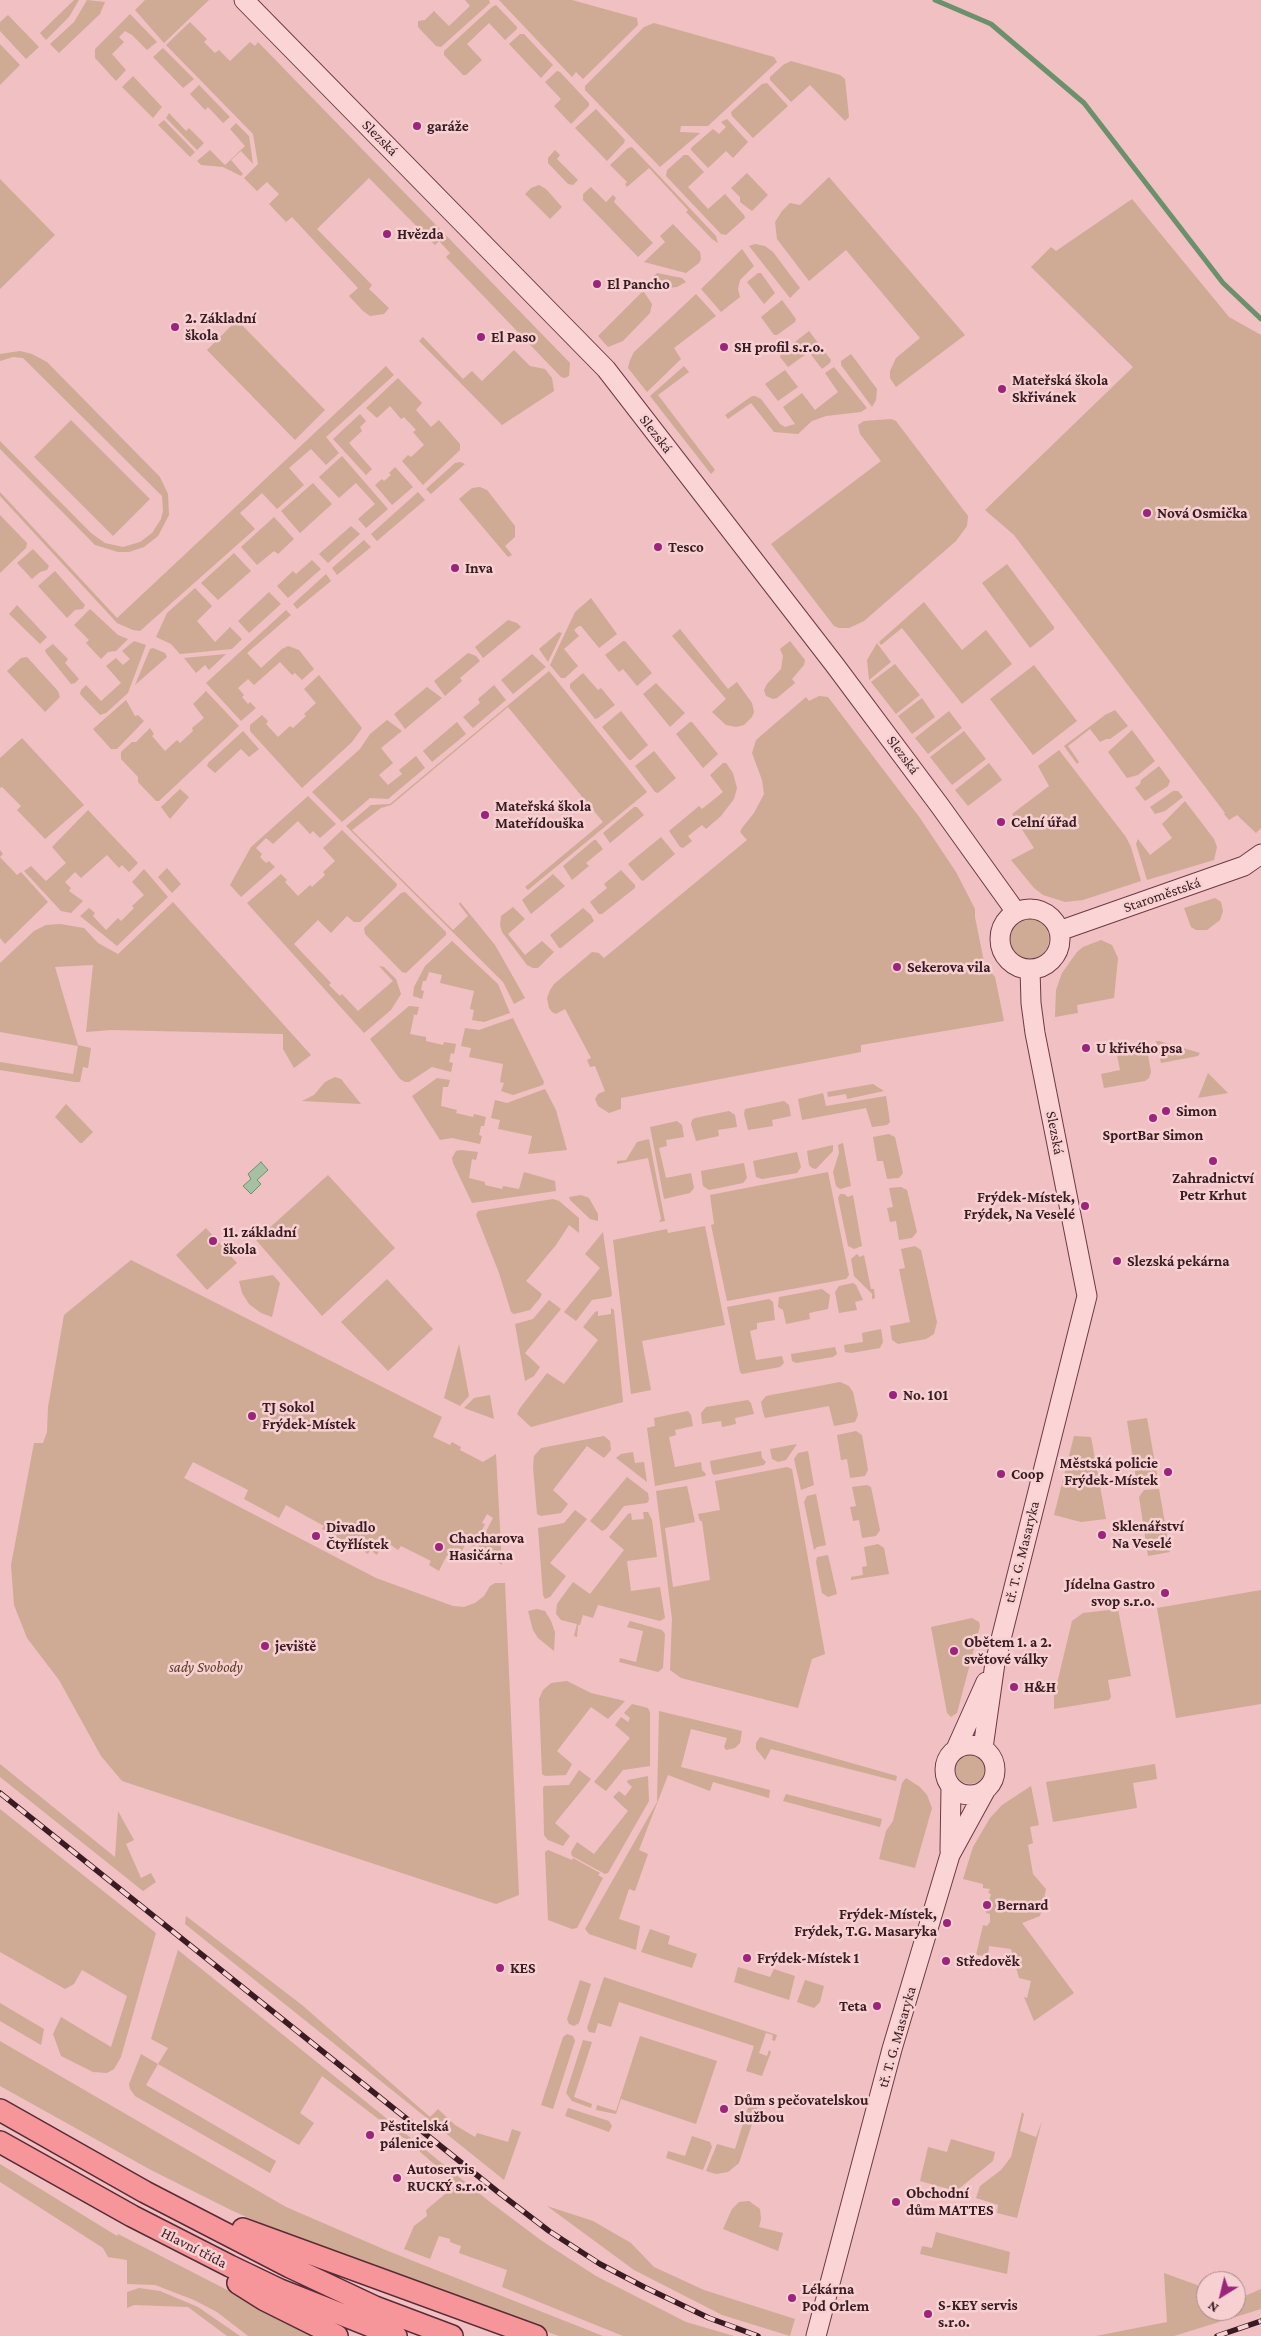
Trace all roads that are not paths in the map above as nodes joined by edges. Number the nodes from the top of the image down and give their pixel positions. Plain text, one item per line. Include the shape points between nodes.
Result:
1 (244, 0) edge
2 (1261, 854) edge
3 (1016, 912) junction
4 (1059, 931) junction
5 (1030, 969) junction
6 (1087, 1296) joint
7 (995, 1663) junction
8 (983, 1748) junction
9 (956, 1749) junction
10 (950, 1786) junction
11 (985, 1791) junction
12 (950, 1855) junction
13 (0, 2110) edge
14 (0, 2142) edge
15 (144, 2192) junction
16 (132, 2216) junction
17 (818, 2330) edge
18 (338, 2336) edge
19 (396, 2336) edge
20 (452, 2336) edge
21 (536, 2336) edge

1 - 3 street, Slezská via 606,368 834,664
2 - 4 street, Staroměstská via 1244,866
3 - 4 street via 1025,909 1042,912
3 - 5 street via 1001,933 1002,950 1013,964
4 - 5 street via 1060,940 1054,957
5 - 6 street, Slezská via 1035,1033
6 - 7 street, tř. T. G. Masaryka
7 - 8 street, tř. T. G. Masaryka
7 - 9 street, tř. T. G. Masaryka
8 - 9 street via 974,1745
8 - 11 street via 995,1767 994,1777
9 - 10 street via 946,1762
10 - 11 street via 965,1795
10 - 12 street, tř. T. G. Masaryka
11 - 12 street, tř. T. G. Masaryka
12 - 17 street, tř. T. G. Masaryka via 892,2049
13 - 15 main road
14 - 16 main road, Hlavní třída
15 - 20 main road via 375,2307
15 - 21 main road
16 - 18 main road via 265,2300
16 - 19 main road, Hlavní třída via 280,2290

